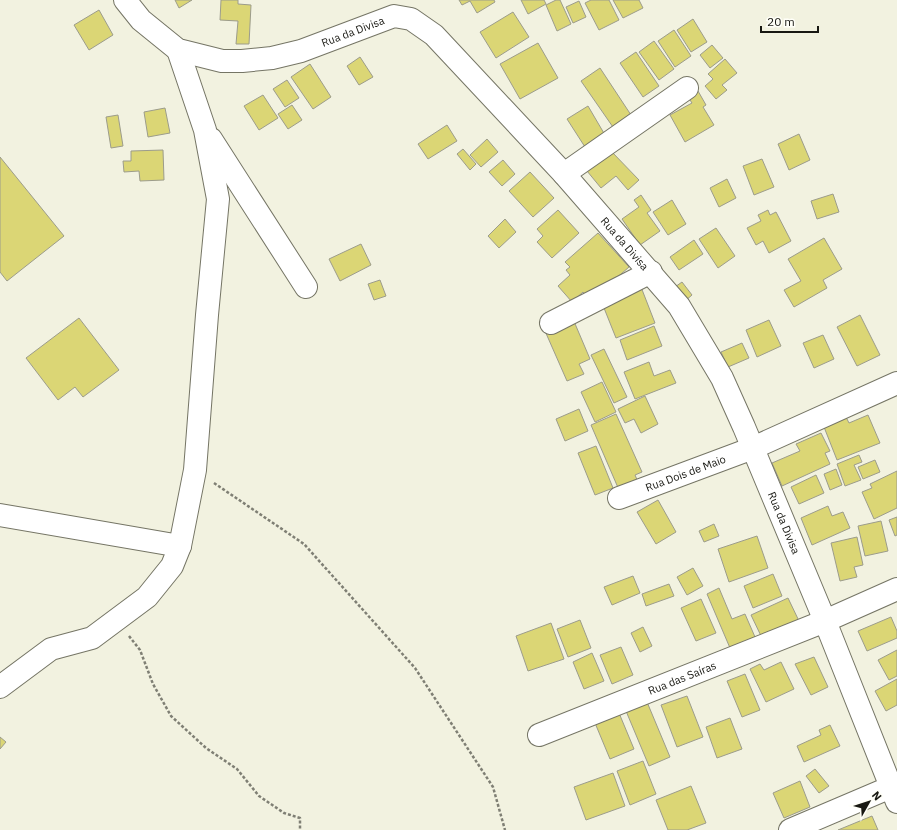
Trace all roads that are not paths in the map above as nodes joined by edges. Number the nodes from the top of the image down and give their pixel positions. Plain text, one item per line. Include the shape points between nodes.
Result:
1 (125, 0) edge
2 (394, 8) edge
3 (178, 50) junction
4 (687, 88) dead end
5 (205, 130) junction
6 (564, 174) junction
7 (651, 272) junction
8 (306, 287) dead end
9 (551, 323) dead end
10 (897, 384) edge
11 (753, 448) junction
12 (619, 498) dead end
13 (0, 515) edge
14 (180, 546) junction
15 (897, 589) edge
16 (825, 621) junction
17 (0, 687) edge
18 (539, 735) dead end
19 (894, 794) edge
20 (790, 830) edge

1 - 3 street, Rua da Divisa via 141,20
2 - 3 street, Rua da Divisa via 301,51 272,58 222,61
2 - 6 street, Rua da Divisa via 434,35
3 - 5 street
4 - 6 street
5 - 8 street
5 - 14 street via 218,199 195,470
6 - 7 street, Rua da Divisa
7 - 9 street
7 - 11 street, Rua da Divisa via 679,306 722,378
10 - 11 street, Rua Dois de Maio
11 - 12 street, Rua Dois de Maio
11 - 16 street, Rua da Divisa
13 - 14 street
14 - 17 street via 172,566 147,598 92,638 51,649
15 - 16 street, Rua das Saíras
16 - 18 street, Rua das Saíras
16 - 19 street, Rua da Divisa
19 - 20 street

